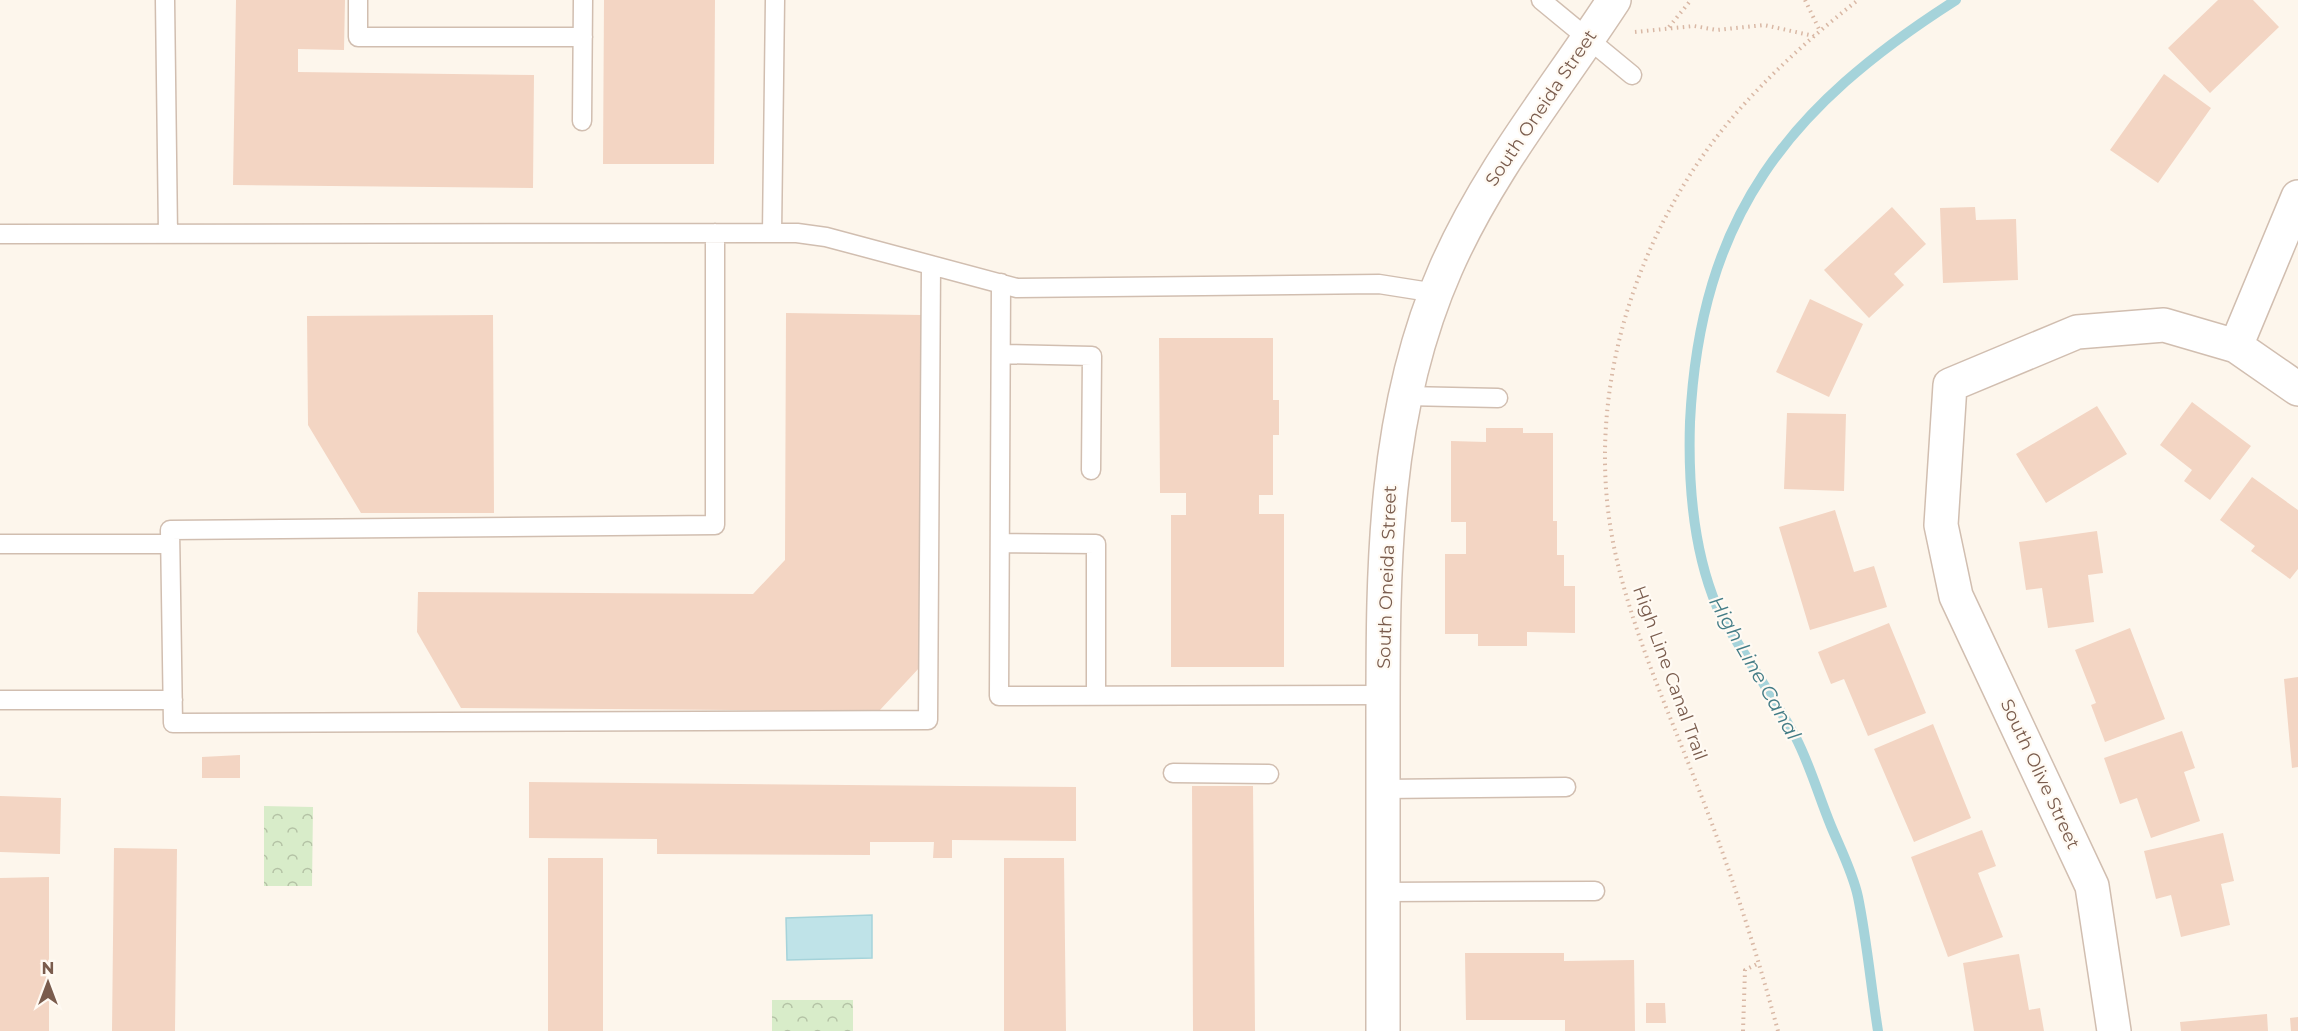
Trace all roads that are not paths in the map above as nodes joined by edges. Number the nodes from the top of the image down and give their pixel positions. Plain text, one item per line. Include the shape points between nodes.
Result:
1 (165, 0) edge
2 (358, 0) edge
3 (584, 0) edge
4 (775, 0) edge
5 (1541, 0) edge
6 (1614, 0) edge
7 (583, 37) junction
8 (1587, 38) junction
9 (1632, 75) dead end
10 (582, 121) dead end
11 (2298, 198) edge
12 (715, 233) junction
13 (772, 233) junction
14 (0, 234) edge
15 (168, 234) junction
16 (931, 265) junction
17 (1001, 283) junction
18 (1436, 293) junction
19 (2236, 346) junction
20 (1001, 354) junction
21 (2298, 389) edge
22 (1406, 396) junction
23 (1498, 398) dead end
24 (1091, 470) dead end
25 (1000, 543) junction
26 (0, 544) edge
27 (170, 544) junction
28 (1383, 695) junction
29 (1096, 696) junction
30 (0, 700) edge
31 (173, 700) junction
32 (1173, 773) dead end
33 (1269, 774) dead end
34 (1566, 787) dead end
35 (1383, 789) junction
36 (1595, 891) dead end
37 (1383, 892) junction
38 (1383, 1031) edge
39 (2114, 1031) edge

1 - 15 lane
2 - 7 lane via 358,37
3 - 7 lane
4 - 13 lane
5 - 8 lane
6 - 8 street, South Oneida Street
7 - 10 lane
8 - 9 lane
8 - 18 street, South Oneida Street via 1488,186
11 - 19 street
12 - 13 lane
12 - 15 lane
12 - 27 lane via 715,525 170,530
13 - 16 lane via 826,237
14 - 15 lane
16 - 17 lane
16 - 31 lane via 928,720 173,723
17 - 18 lane via 1017,288 1379,284
17 - 20 lane
18 - 22 street, South Oneida Street
19 - 21 street
19 - 39 street, South Olive Street via 2164,325 2077,332 1950,385 1941,525 1956,596 2092,886
20 - 24 lane via 1092,356
20 - 25 lane
22 - 23 lane
22 - 28 street, South Oneida Street via 1393,460 1385,539
25 - 29 lane via 1096,544
25 - 29 lane via 999,696
26 - 27 lane
27 - 31 lane
28 - 29 lane
28 - 35 street, South Oneida Street
30 - 31 lane
32 - 33 lane
34 - 35 lane
35 - 37 street, South Oneida Street
36 - 37 lane
37 - 38 street, South Oneida Street

